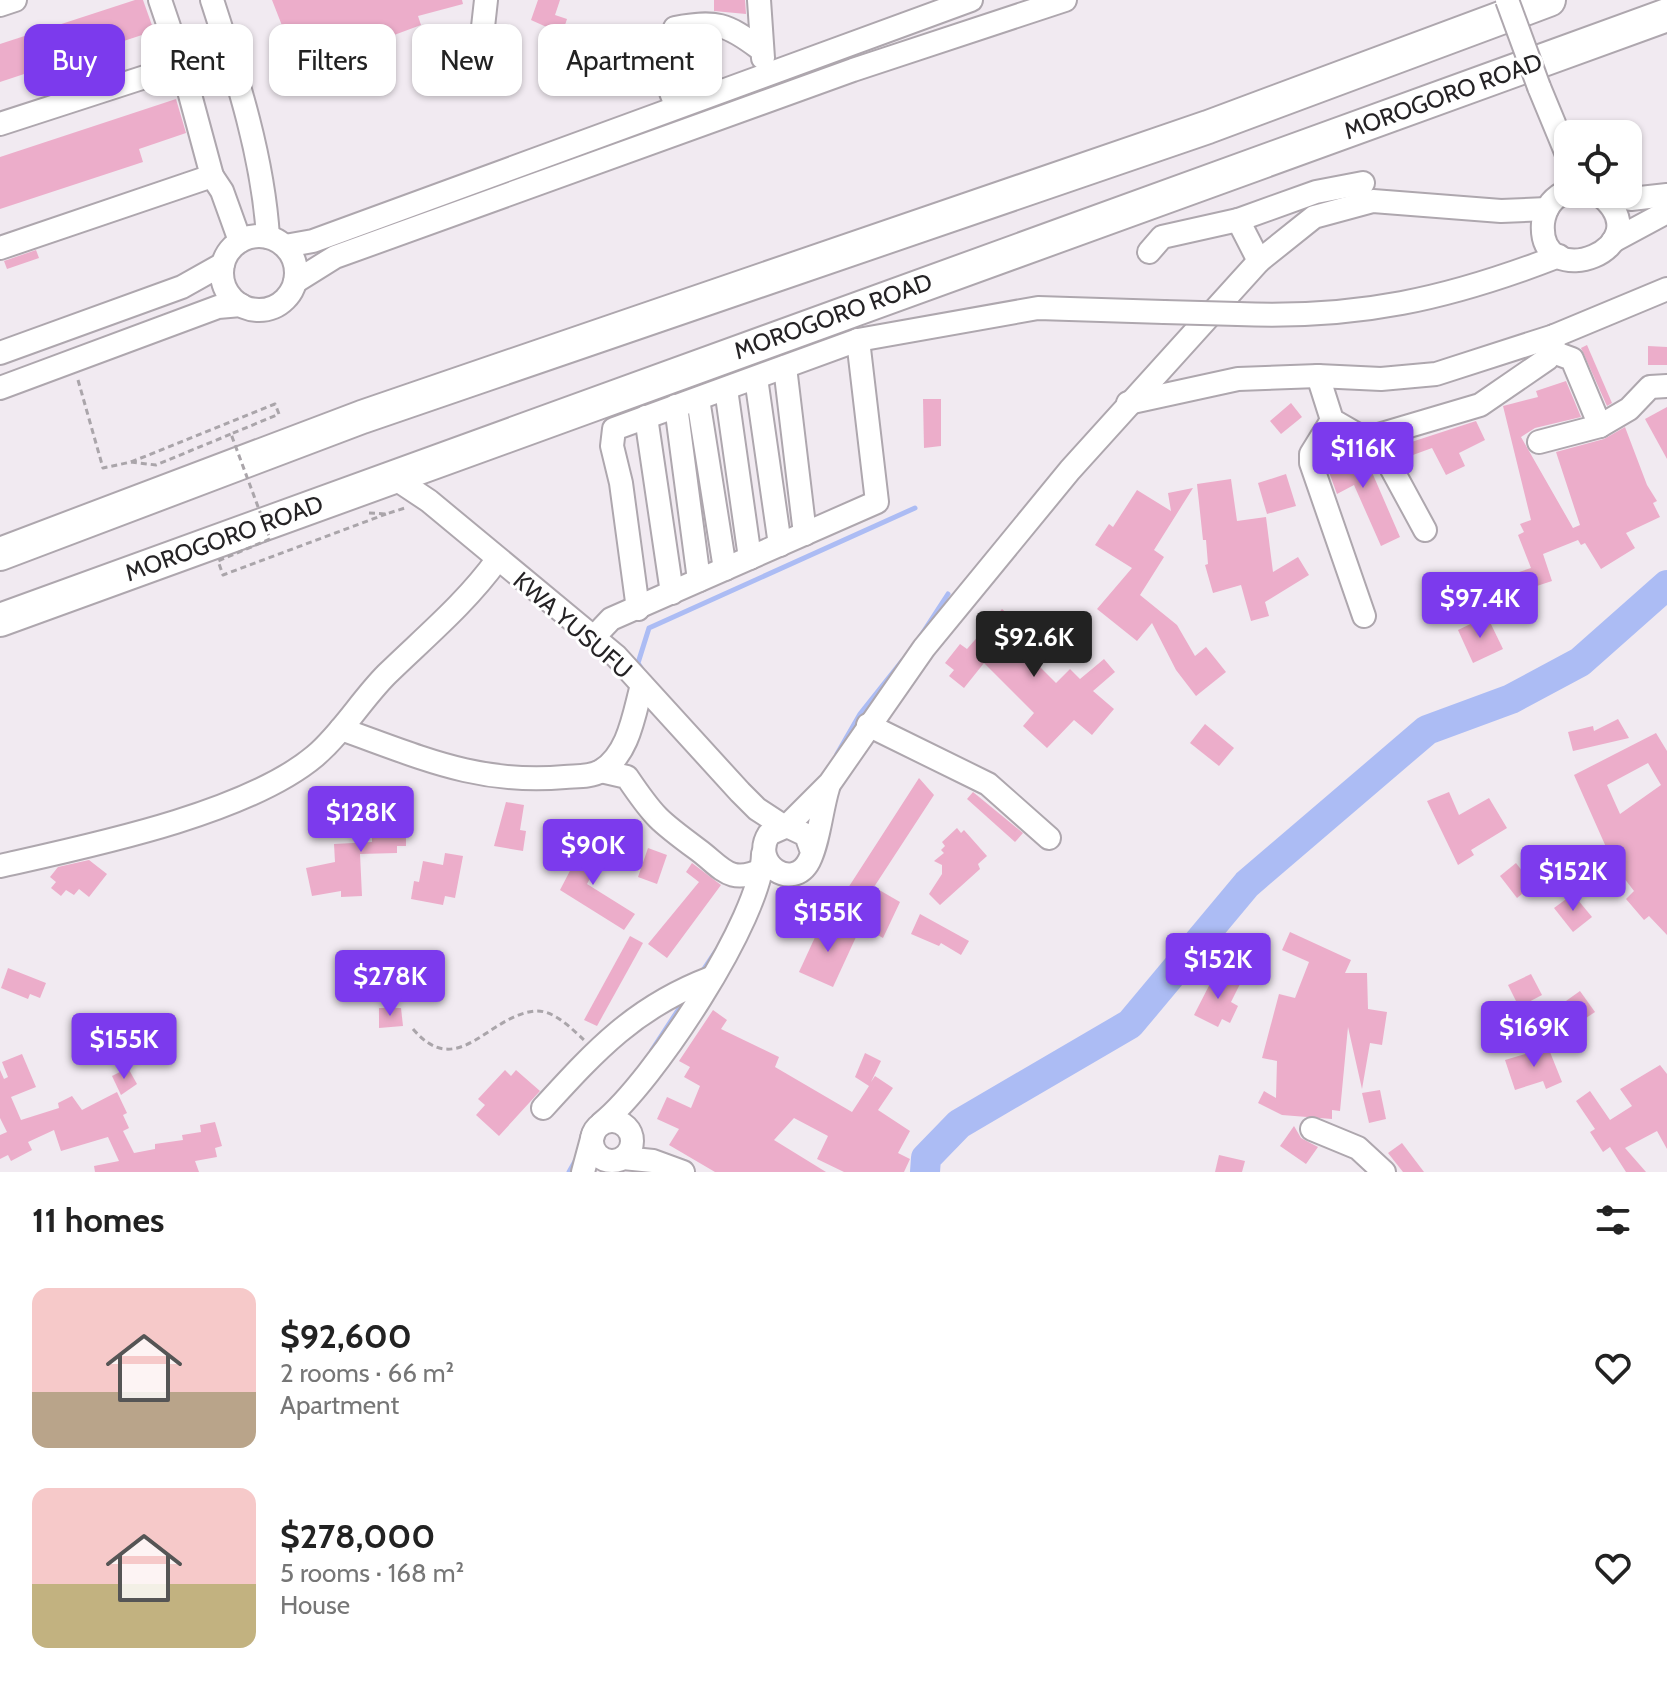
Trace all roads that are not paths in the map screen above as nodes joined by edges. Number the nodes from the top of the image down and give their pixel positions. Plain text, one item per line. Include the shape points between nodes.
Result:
1 (15, 0) edge
2 (160, 0) edge
3 (212, 0) edge
4 (486, 0) edge
5 (759, 0) edge
6 (971, 0) edge
7 (1065, 0) edge
8 (1507, 0) edge
9 (1549, 0) edge
10 (0, 5) edge
11 (924, 9) edge
12 (1667, 15) edge
13 (168, 24) edge
14 (483, 24) edge
15 (759, 48) junction
16 (767, 72) junction
17 (141, 78) edge
18 (190, 96) edge
19 (676, 105) junction
20 (0, 124) edge
21 (1554, 125) edge
22 (212, 176) junction
23 (1363, 183) dead end
24 (1667, 195) edge
25 (1642, 198) edge
26 (1554, 200) edge
27 (1554, 204) edge
28 (1611, 208) edge
29 (1667, 212) edge
30 (1238, 220) junction
31 (240, 241) junction
32 (1613, 241) junction
33 (276, 242) junction
34 (0, 248) edge
35 (1149, 252) dead end
36 (1559, 256) junction
37 (1259, 261) junction
38 (223, 264) junction
39 (295, 282) junction
40 (1667, 289) edge
41 (241, 305) junction
42 (858, 340) junction
43 (1554, 344) junction
44 (0, 353) edge
45 (785, 367) junction
46 (1318, 376) junction
47 (756, 378) junction
48 (1667, 386) edge
49 (0, 388) edge
50 (726, 389) junction
51 (687, 403) junction
52 (1128, 403) junction
53 (646, 417) junction
54 (1332, 420) junction
55 (1600, 426) junction
56 (1375, 438) junction
57 (1539, 442) dead end
58 (388, 479) junction
59 (1425, 530) dead end
60 (805, 534) junction
61 (780, 545) junction
62 (0, 554) edge
63 (750, 558) junction
64 (497, 560) junction
65 (725, 569) junction
66 (699, 580) junction
67 (672, 593) junction
68 (638, 609) junction
69 (1364, 616) dead end
70 (0, 620) edge
71 (593, 638) junction
72 (642, 685) junction
73 (868, 725) junction
74 (341, 729) junction
75 (601, 771) junction
76 (830, 783) junction
77 (740, 792) junction
78 (785, 826) junction
79 (1049, 838) dead end
80 (812, 852) junction
81 (763, 857) junction
82 (0, 866) edge
83 (798, 872) junction
84 (737, 932) junction
85 (711, 978) junction
86 (641, 1085) junction
87 (543, 1108) dead end
88 (598, 1129) junction
89 (1312, 1129) dead end
90 (620, 1152) edge
91 (673, 1168) edge
92 (583, 1172) edge
93 (1384, 1172) edge

1 - 10 street
2 - 13 street
3 - 33 street via 237,77
4 - 14 street
5 - 15 street
6 - 11 street
7 - 39 street via 853,70 335,257
8 - 21 street, bridge
9 - 62 highway via 1208,127 362,417
11 - 16 street
12 - 58 highway, MOROGORO ROAD
15 - 16 street
15 - 19 street via 729,26 701,23 675,28 664,51
16 - 19 street
17 - 20 street
18 - 22 street
19 - 33 street via 313,241
22 - 31 street
22 - 34 street
23 - 30 street via 1316,192
24 - 25 street
26 - 37 street via 1501,211 1373,201 1314,217
27 - 36 street via 1543,229
28 - 32 street via 1617,220
29 - 32 street
30 - 35 street via 1162,237
30 - 37 street
31 - 33 street
31 - 38 street
32 - 36 street via 1589,261
33 - 39 street via 295,263
36 - 42 street, bridge via 1457,293 1373,310 1288,316 1038,308
37 - 52 street
38 - 41 street via 223,283
38 - 44 street via 182,287
39 - 41 street via 278,304 259,309
40 - 43 street
41 - 49 street via 218,307
42 - 45 street
42 - 60 street via 877,502
43 - 46 street via 1436,374 1381,379
43 - 55 street via 1572,359
43 - 56 street via 1534,370 1480,405
45 - 47 street
45 - 60 street
46 - 52 street via 1227,380
46 - 54 street
47 - 50 street
47 - 61 street
48 - 55 street via 1650,387 1629,409
50 - 51 street
50 - 63 street
51 - 53 street
51 - 65 street
51 - 66 street
52 - 73 street via 924,648
53 - 67 street
53 - 68 street via 614,429 612,446
54 - 56 street via 1356,436
54 - 69 street via 1311,463
55 - 57 street
56 - 59 street
58 - 64 street, KWA YUSUFU via 429,501
58 - 70 highway, MOROGORO ROAD
60 - 61 street
61 - 63 street
63 - 65 street
64 - 71 street, KWA YUSUFU
64 - 74 street via 458,608 375,686
65 - 66 street
66 - 67 street
67 - 68 street
68 - 71 street via 611,619
71 - 72 street, KWA YUSUFU
72 - 75 street via 623,748
72 - 77 street, KWA YUSUFU
73 - 76 street
73 - 79 street via 988,784
74 - 75 street via 465,773 542,780
74 - 82 street via 313,758 264,789 178,820
75 - 81 street via 627,777 657,821 722,871 743,877
76 - 78 street
76 - 80 street
77 - 78 street, KWA YUSUFU
77 - 81 street, KWA YUSUFU via 758,821
78 - 80 street via 806,835
78 - 81 street via 769,834
80 - 83 street
81 - 83 street via 773,870
81 - 84 street via 755,896
83 - 84 street
84 - 85 street
85 - 86 street
85 - 87 street via 639,1015 596,1050
86 - 88 street
86 - 90 street
88 - 90 street via 595,1151 600,1157
88 - 90 street via 617,1121
88 - 92 street
89 - 93 street via 1358,1148
90 - 91 street

